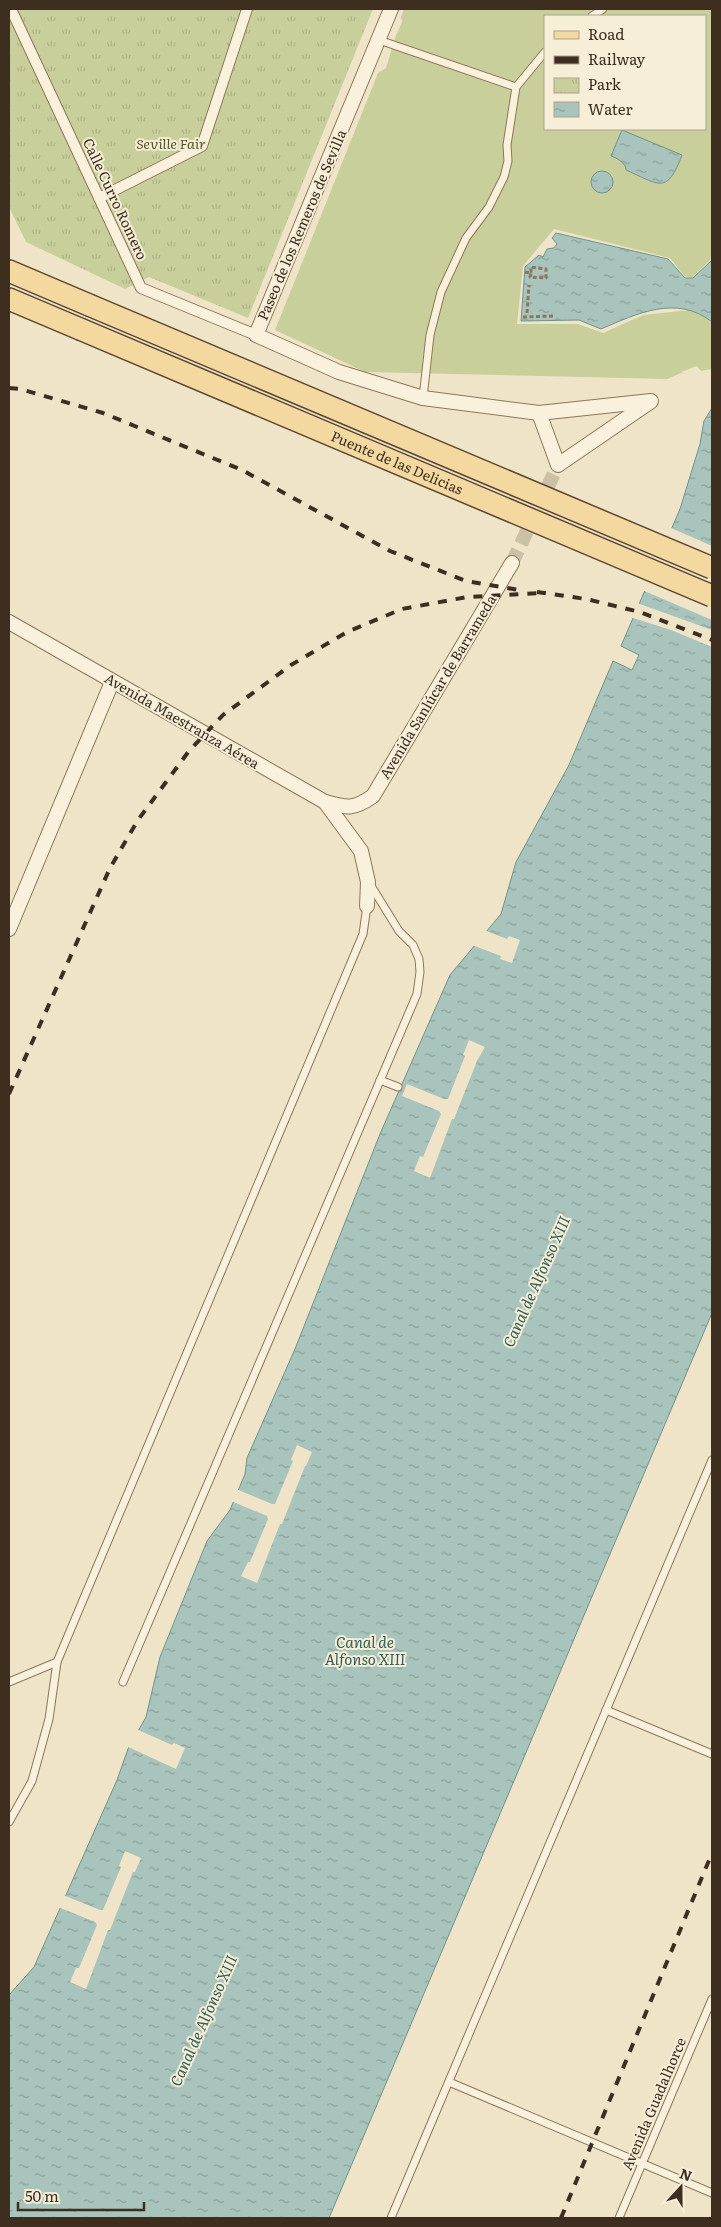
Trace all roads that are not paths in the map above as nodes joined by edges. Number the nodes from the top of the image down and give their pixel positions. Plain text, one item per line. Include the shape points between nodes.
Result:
1 (11, 9) edge
2 (247, 9) edge
3 (391, 9) edge
4 (379, 40) junction
5 (544, 53) edge
6 (516, 87) junction
7 (99, 198) junction
8 (9, 271) edge
9 (9, 299) edge
10 (256, 335) junction
11 (423, 398) junction
12 (539, 413) junction
13 (512, 563) tunnel mouth
14 (712, 568) edge
15 (712, 596) edge
16 (9, 622) edge
17 (112, 682) junction
18 (325, 802) junction
19 (360, 806) joint
20 (368, 882) junction
21 (367, 906) joint
22 (9, 930) edge
23 (380, 1080) junction
24 (398, 1088) dead end
25 (712, 1460) edge
26 (57, 1662) junction
27 (9, 1682) edge
28 (123, 1682) dead end
29 (606, 1710) junction
30 (712, 1754) edge
31 (9, 1822) edge
32 (712, 1999) edge
33 (449, 2082) junction
34 (642, 2164) junction
35 (712, 2193) edge
36 (391, 2218) edge
37 (619, 2218) edge

1 - 7 street, Calle Curro Romero
2 - 7 street via 202,146
3 - 4 street, Paseo de los Remeros de Sevilla
4 - 6 lane
4 - 10 street, Paseo de los Remeros de Sevilla
5 - 6 lane
6 - 11 lane via 504,177 489,207 466,238 441,292 430,335
7 - 10 street, Calle Curro Romero via 141,288
8 - 14 main road, Puente de las Delicias, bridge
9 - 15 main road, Puente de las Delicias, bridge
10 - 11 street, Paseo de los Remeros de Sevilla via 339,372
11 - 12 street, Paseo de los Remeros de Sevilla
12 - 12 street, Paseo de los Remeros de Sevilla via 558,465 651,401 567,410
13 - 19 street, Avenida Sanlúcar de Barrameda via 372,796
16 - 17 street, Avenida Maestranza Aérea
17 - 18 street, Avenida Maestranza Aérea
17 - 22 street
18 - 19 street, Avenida Maestranza Aérea via 346,808
18 - 20 street via 361,851
20 - 21 street
20 - 23 lane via 399,931 413,945 420,972 417,994
21 - 26 lane via 363,934
23 - 24 lane
23 - 28 lane
25 - 29 lane
26 - 27 lane
26 - 31 lane via 49,1719 32,1781
29 - 30 lane
29 - 33 lane
32 - 34 lane, Avenida Guadalhorce
33 - 34 lane
33 - 36 lane
34 - 35 lane
34 - 37 lane, Avenida Guadalhorce

